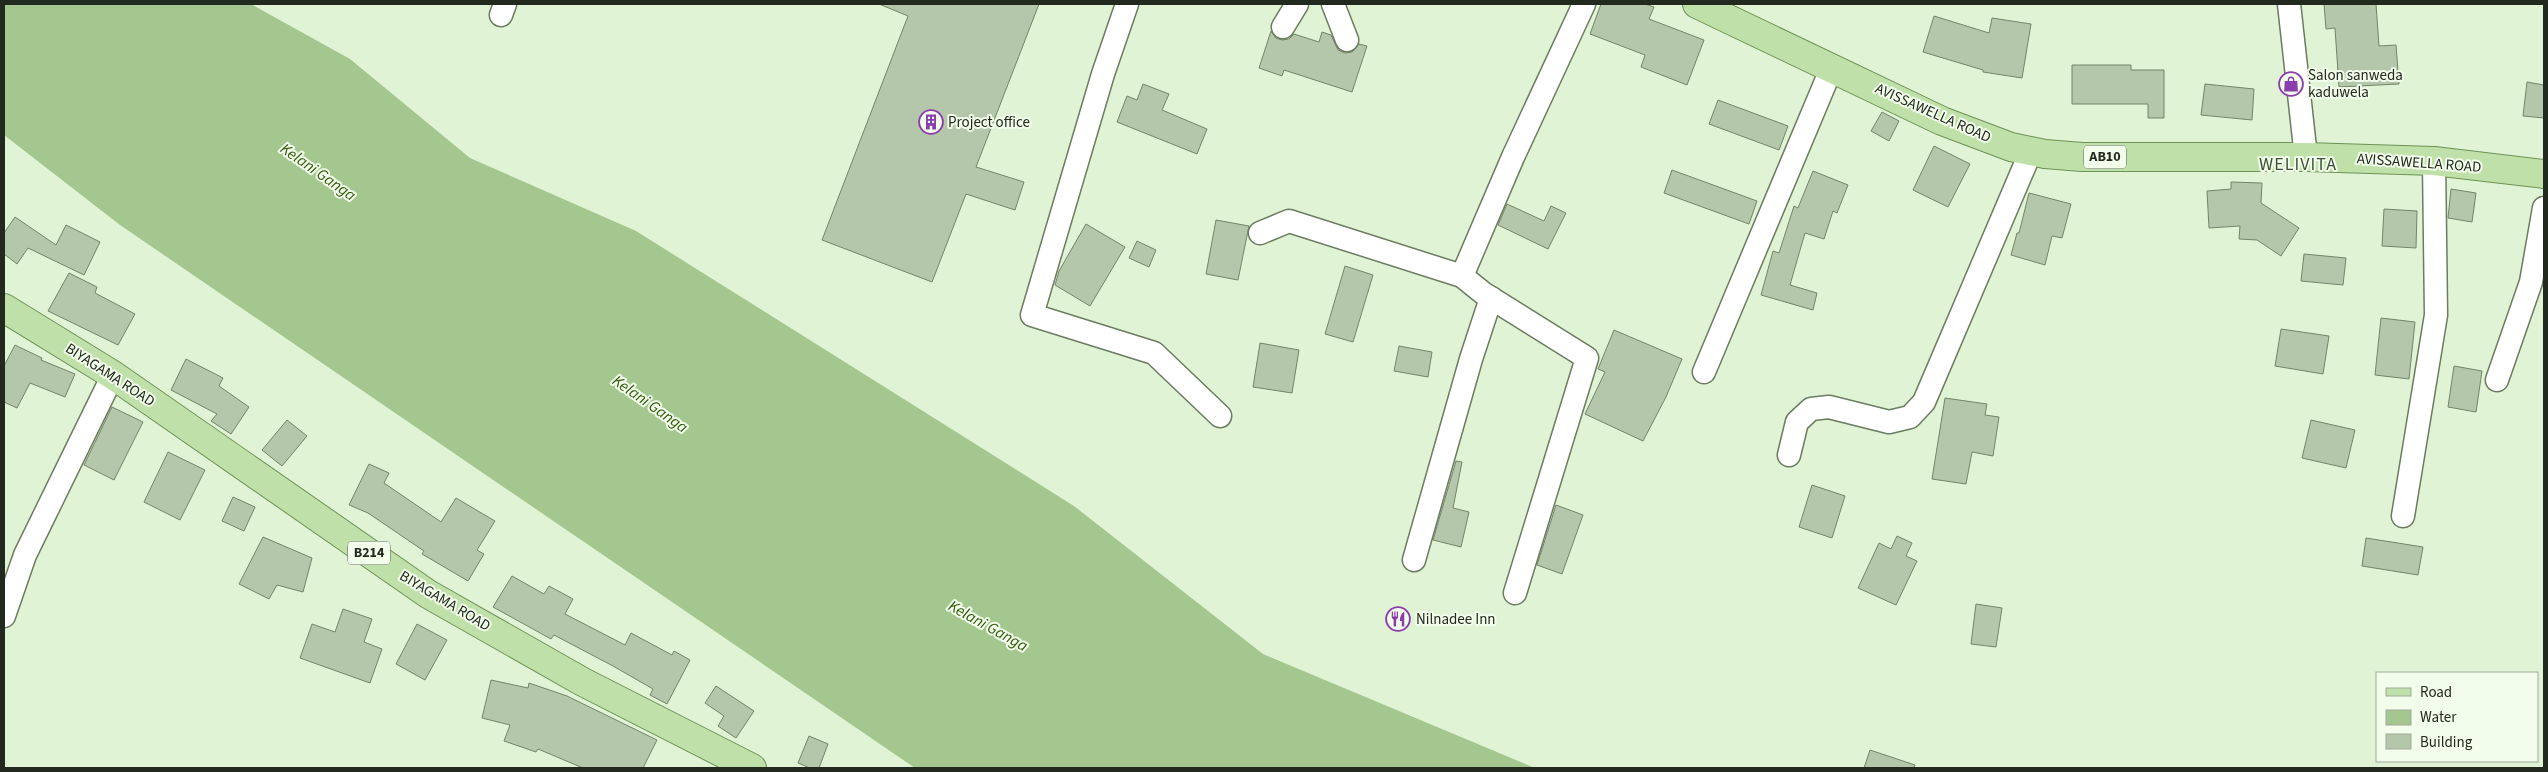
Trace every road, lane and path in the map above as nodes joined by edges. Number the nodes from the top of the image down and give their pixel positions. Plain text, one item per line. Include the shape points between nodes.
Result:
1 (1127, 4) edge
2 (1297, 4) edge
3 (1329, 4) edge
4 (1584, 4) edge
5 (1696, 4) edge
6 (2289, 4) edge
7 (1283, 27) dead end
8 (1347, 40) dead end
9 (1832, 67) junction
10 (2031, 151) junction
11 (2306, 157) junction
12 (2434, 161) junction
13 (2544, 174) edge
14 (2544, 208) edge
15 (1260, 233) dead end
16 (1462, 276) junction
17 (1491, 298) junction
18 (4, 308) edge
19 (1704, 372) dead end
20 (113, 375) junction
21 (2496, 380) dead end
22 (1220, 416) dead end
23 (1789, 455) dead end
24 (2403, 516) dead end
25 (1414, 560) dead end
26 (1515, 593) dead end
27 (4, 616) edge
28 (752, 768) edge

1 - 22 street via 1103,74 1032,315 1154,353
2 - 7 street
3 - 8 street
4 - 16 street
5 - 9 main road, AVISSAWELLA ROAD / AB10
6 - 11 street
9 - 10 main road, AVISSAWELLA ROAD / AB10 via 1942,121 1978,136
9 - 19 street
10 - 11 main road, AVISSAWELLA ROAD / AB10 via 2082,157
10 - 23 street via 1924,402 1910,417 1889,422 1829,407 1811,409 1797,422
11 - 12 main road, AVISSAWELLA ROAD / AB10
12 - 13 main road, AVISSAWELLA ROAD / AB10
12 - 24 street via 2436,315
14 - 21 street via 2531,282
15 - 16 street via 1289,221
16 - 17 street
17 - 25 street
17 - 26 street via 1587,358
18 - 20 main road, BIYAGAMA ROAD / B214
20 - 27 street via 25,555
20 - 28 main road, BIYAGAMA ROAD / B214 via 428,594 583,682

